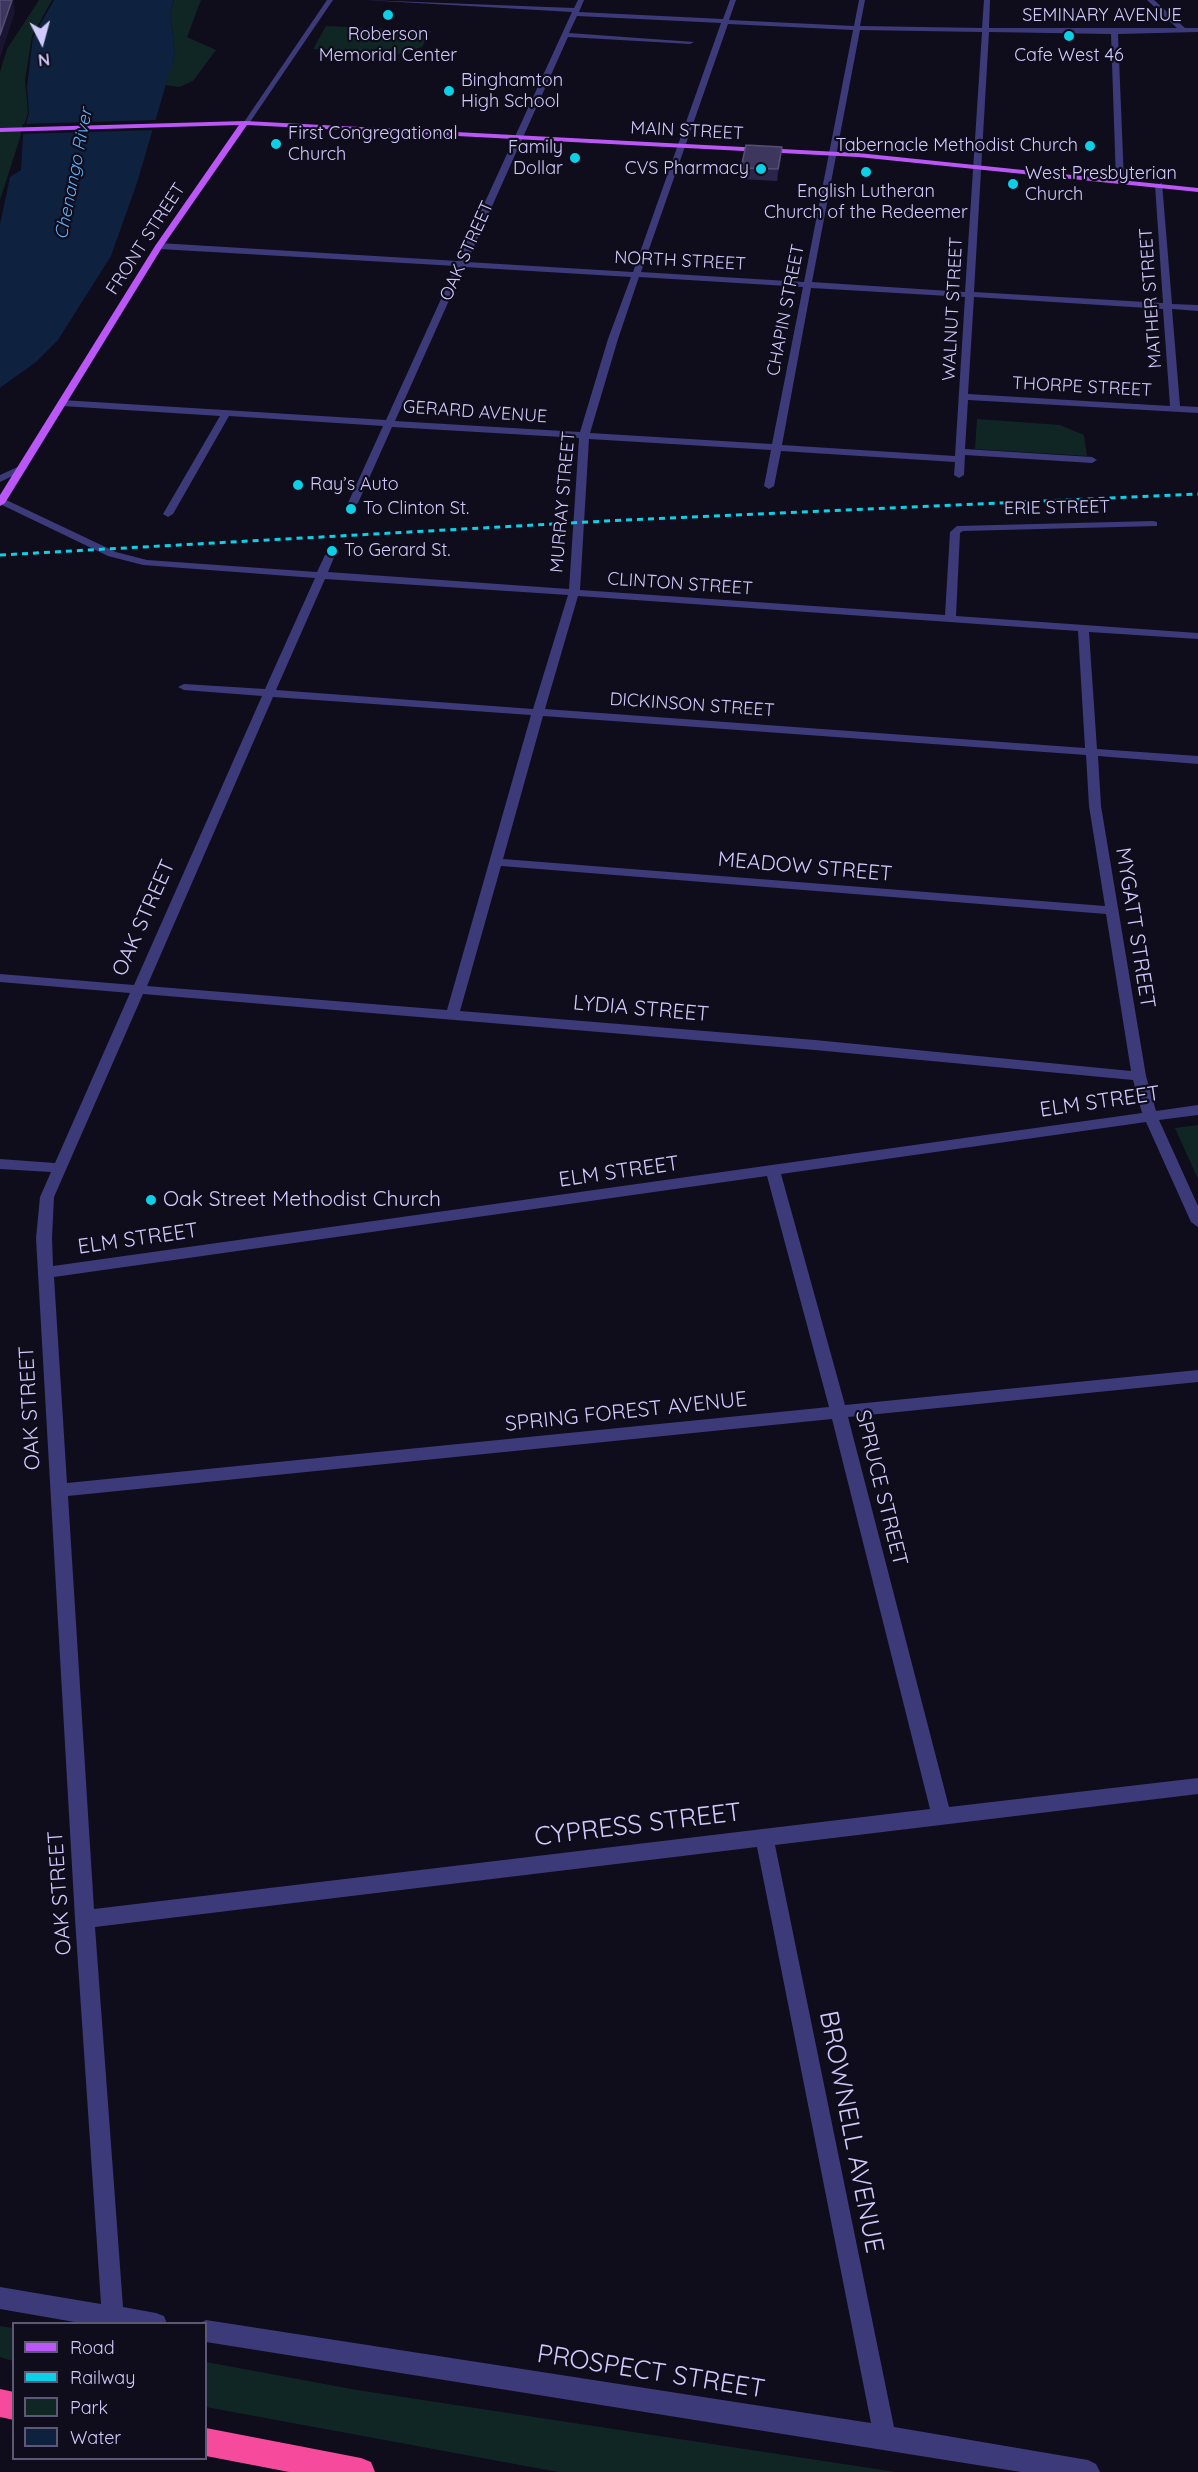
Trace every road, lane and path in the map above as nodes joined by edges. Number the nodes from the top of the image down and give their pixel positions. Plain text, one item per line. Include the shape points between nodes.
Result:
1 (330, 0) edge
2 (368, 0) edge
3 (581, 0) edge
4 (734, 0) edge
5 (862, 0) edge
6 (987, 0) edge
7 (1150, 0) edge
8 (471, 2) edge
9 (576, 12) junction
10 (727, 21) junction
11 (856, 28) junction
12 (987, 30) junction
13 (1198, 30) edge
14 (1184, 31) junction
15 (1114, 32) junction
16 (565, 36) junction
17 (690, 42) dead end
18 (245, 123) junction
19 (2, 130) edge
20 (520, 137) junction
21 (682, 146) junction
22 (831, 153) junction
23 (977, 165) junction
24 (1120, 181) junction
25 (1159, 185) junction
26 (1198, 190) edge
27 (159, 246) junction
28 (461, 265) junction
29 (636, 275) junction
30 (808, 285) junction
31 (971, 295) junction
32 (1168, 306) junction
33 (1198, 308) edge
34 (964, 397) junction
35 (62, 403) junction
36 (1175, 409) junction
37 (1198, 410) edge
38 (226, 412) junction
39 (389, 423) junction
40 (584, 436) junction
41 (776, 447) junction
42 (959, 455) junction
43 (1092, 460) dead end
44 (22, 468) junction
45 (959, 475) dead end
46 (0, 479) edge
47 (769, 486) dead end
48 (1, 501) edge
49 (353, 503) dead end
50 (168, 514) dead end
51 (1153, 524) dead end
52 (330, 555) dead end
53 (322, 575) junction
54 (574, 593) junction
55 (950, 619) junction
56 (1083, 628) junction
57 (1198, 636) edge
58 (184, 687) dead end
59 (270, 693) junction
60 (538, 712) junction
61 (1090, 753) junction
62 (1198, 760) edge
63 (495, 862) junction
64 (1112, 911) junction
65 (0, 978) edge
66 (139, 989) junction
67 (453, 1014) junction
68 (1139, 1076) junction
69 (1198, 1110) edge
70 (1150, 1116) junction
71 (0, 1164) edge
72 (59, 1168) junction
73 (773, 1170) junction
74 (1198, 1222) edge
75 (46, 1273) junction
76 (1198, 1376) edge
77 (839, 1413) junction
78 (59, 1490) junction
79 (1198, 1786) edge
80 (942, 1818) junction
81 (764, 1837) junction
82 (85, 1919) junction
83 (0, 2298) edge
84 (113, 2317) junction
85 (144, 2322) edge
86 (207, 2331) edge
87 (885, 2437) junction
88 (207, 2442) edge
89 (361, 2472) edge
90 (1088, 2472) edge

1 - 18 street, FRONT STREET
2 - 8 street, SEMINARY AVENUE
3 - 9 street, OAK STREET
4 - 10 street, MURRAY STREET
5 - 11 street, CHAPIN STREET
6 - 12 street, WALNUT STREET
7 - 14 street
8 - 9 street, SEMINARY AVENUE
9 - 10 street, SEMINARY AVENUE
9 - 16 street, OAK STREET
10 - 11 street, SEMINARY AVENUE
10 - 21 street, MURRAY STREET
11 - 12 street, SEMINARY AVENUE
11 - 22 street, CHAPIN STREET
12 - 15 street, SEMINARY AVENUE
12 - 23 street, WALNUT STREET
13 - 14 street, SEMINARY AVENUE
14 - 15 street, SEMINARY AVENUE
15 - 24 street
16 - 17 street
16 - 20 street, OAK STREET
18 - 19 main road, MAIN STREET
18 - 20 main road, MAIN STREET
18 - 27 main road, FRONT STREET
20 - 21 main road, MAIN STREET
20 - 28 street, OAK STREET
21 - 22 main road, MAIN STREET
21 - 29 street, MURRAY STREET
22 - 23 main road, MAIN STREET
22 - 30 street, CHAPIN STREET
23 - 24 main road, MAIN STREET
23 - 31 street, WALNUT STREET
24 - 25 main road, MAIN STREET
25 - 26 main road, MAIN STREET
25 - 32 street, MATHER STREET
27 - 28 street, NORTH STREET
27 - 35 main road, FRONT STREET
28 - 29 street, NORTH STREET
28 - 39 street, OAK STREET
29 - 30 street, NORTH STREET
29 - 40 street, MURRAY STREET
30 - 31 street, NORTH STREET
30 - 41 street, CHAPIN STREET
31 - 32 street, NORTH STREET
31 - 34 street, WALNUT STREET
32 - 33 street, NORTH STREET
32 - 36 street, MATHER STREET
34 - 36 street, THORPE STREET
34 - 42 street, WALNUT STREET
35 - 38 street, GERARD AVENUE
35 - 44 main road, FRONT STREET
36 - 37 street, THORPE STREET
38 - 39 street, GERARD AVENUE
38 - 50 street
39 - 40 street, GERARD AVENUE
39 - 49 street, OAK STREET
40 - 41 street, GERARD AVENUE
40 - 54 street, MURRAY STREET
41 - 42 street, GERARD AVENUE
41 - 47 street, CHAPIN STREET
42 - 43 street, GERARD AVENUE
42 - 45 street, WALNUT STREET
44 - 46 street
44 - 48 main road, FRONT STREET
48 - 53 street, CLINTON STREET via 112,554 159,564
51 - 55 street, ERIE STREET via 961,528 955,532
52 - 53 street, OAK STREET
53 - 54 street, CLINTON STREET
53 - 59 street, OAK STREET
54 - 55 street, CLINTON STREET
54 - 60 street, MURRAY STREET
55 - 56 street, CLINTON STREET
56 - 57 street, CLINTON STREET
56 - 61 street, MYGATT STREET
58 - 59 street, DICKINSON STREET
59 - 60 street, DICKINSON STREET
59 - 66 street, OAK STREET
60 - 61 street, DICKINSON STREET
60 - 63 street, MURRAY STREET
61 - 62 street, DICKINSON STREET
61 - 64 street, MYGATT STREET
63 - 64 street, MEADOW STREET
63 - 67 street, MURRAY STREET
64 - 68 street, MYGATT STREET
65 - 66 street, LYDIA STREET
66 - 67 street, LYDIA STREET
66 - 72 street, OAK STREET
67 - 68 street, LYDIA STREET
68 - 70 street, MYGATT STREET
69 - 70 street, ELM STREET
70 - 73 street, ELM STREET
70 - 74 street, MYGATT STREET
71 - 72 street
72 - 75 street, OAK STREET via 47,1197
73 - 75 street, ELM STREET
73 - 77 street, SPRUCE STREET
75 - 78 street, OAK STREET
76 - 77 street, SPRING FOREST AVENUE
77 - 78 street, SPRING FOREST AVENUE
77 - 80 street, SPRUCE STREET
78 - 82 street, OAK STREET
79 - 80 street, CYPRESS STREET
80 - 81 street, CYPRESS STREET
81 - 82 street, CYPRESS STREET
81 - 87 street, BROWNELL AVENUE
82 - 84 street, OAK STREET
83 - 84 street
84 - 85 street
86 - 87 street, PROSPECT STREET
87 - 90 street, PROSPECT STREET
88 - 89 highway

